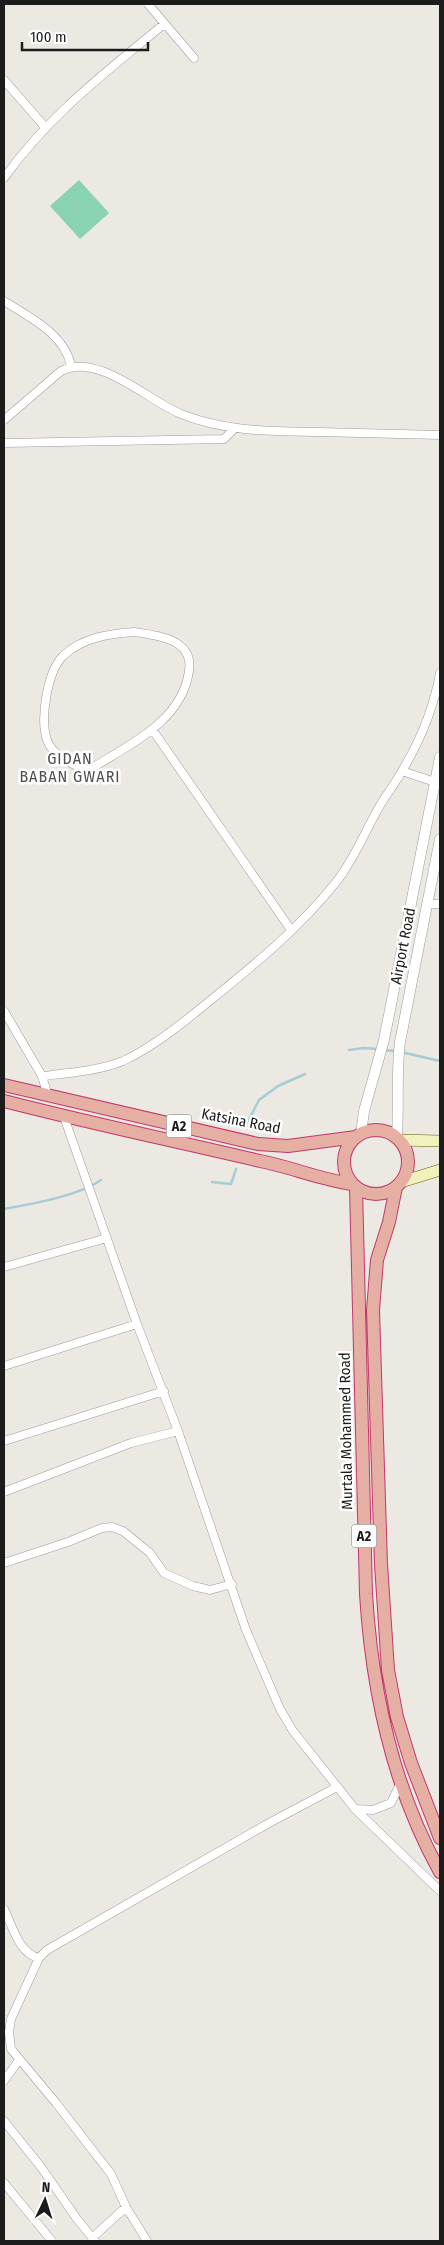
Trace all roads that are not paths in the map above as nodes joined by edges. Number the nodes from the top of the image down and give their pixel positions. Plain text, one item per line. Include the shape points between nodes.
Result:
1 (148, 4) edge
2 (164, 24) junction
3 (194, 58) dead end
4 (4, 80) edge
5 (45, 127) junction
6 (4, 178) edge
7 (4, 301) edge
8 (71, 366) junction
9 (4, 420) edge
10 (234, 429) junction
11 (440, 435) edge
12 (4, 443) edge
13 (440, 673) edge
14 (152, 729) junction
15 (440, 757) edge
16 (402, 771) junction
17 (435, 782) junction
18 (440, 839) edge
19 (427, 904) junction
20 (440, 904) edge
21 (291, 930) junction
22 (4, 1010) edge
23 (42, 1076) junction
24 (4, 1085) edge
25 (48, 1096) junction
26 (4, 1101) edge
27 (64, 1117) junction
28 (358, 1135) junction
29 (398, 1138) junction
30 (440, 1141) edge
31 (440, 1170) edge
32 (399, 1185) junction
33 (354, 1186) junction
34 (107, 1238) junction
35 (4, 1267) edge
36 (137, 1324) junction
37 (4, 1366) edge
38 (164, 1391) junction
39 (178, 1431) junction
40 (4, 1441) edge
41 (4, 1492) edge
42 (4, 1563) edge
43 (232, 1584) junction
44 (400, 1784) junction
45 (337, 1787) junction
46 (355, 1809) junction
47 (440, 1838) edge
48 (440, 1872) edge
49 (440, 1892) edge
50 (4, 1909) edge
51 (39, 1958) junction
52 (7, 2049) edge
53 (19, 2060) junction
54 (4, 2081) edge
55 (4, 2121) edge
56 (4, 2183) edge
57 (126, 2206) junction
58 (94, 2240) edge
59 (52, 2241) edge
60 (147, 2241) edge

1 - 2 street
2 - 3 street
2 - 5 street via 95,80
4 - 5 street
5 - 6 street
7 - 8 street via 58,339
8 - 9 street
8 - 10 street via 99,369 166,408
10 - 11 street
10 - 12 street via 224,439
13 - 16 street via 432,706
14 - 14 street via 89,770 62,758 47,741 45,721 49,685 63,656 104,635 134,632 172,639 185,649 190,665 185,691 168,715
14 - 21 street
15 - 17 street, Airport Road
16 - 17 street
16 - 21 street via 337,881
17 - 28 street, Airport Road via 384,1040
18 - 19 street, Airport Road
19 - 20 street
19 - 29 street, Airport Road via 397,1066
21 - 23 street via 180,1025 123,1061 82,1072
22 - 23 street
23 - 25 street
24 - 25 highway, Katsina Road / A2
25 - 28 highway, Katsina Road / A2 via 273,1146
26 - 27 highway, A2
27 - 33 highway, A2 via 280,1165
27 - 34 street
28 - 29 highway, A2 via 376,1130
28 - 33 highway, A2 via 347,1150 344,1161
29 - 30 main road
29 - 32 highway, A2 via 409,1162
31 - 32 main road
32 - 33 highway, A2 via 385,1193 374,1194
32 - 47 highway, Murtala Mohammed Road / A2 via 377,1260 373,1310 383,1618 388,1670 398,1717 411,1763
33 - 44 highway, Murtala Mohammed Road / A2 via 369,1641 380,1710
34 - 35 street
34 - 36 street
36 - 37 street
36 - 38 street
38 - 39 street
38 - 40 street
39 - 41 street via 131,1443
39 - 43 street
42 - 43 street via 112,1527 123,1530 150,1553 164,1573 210,1590
43 - 45 street via 246,1630 280,1708 293,1731
44 - 46 street via 391,1803 373,1810
44 - 48 highway, Murtala Mohammed Road / A2
45 - 46 street
45 - 51 street via 55,1945
46 - 49 street
50 - 51 street via 24,1948
51 - 52 street via 11,2019
52 - 53 street
53 - 54 street
53 - 57 street via 111,2174
55 - 58 street
56 - 59 street
57 - 58 street
57 - 60 street

